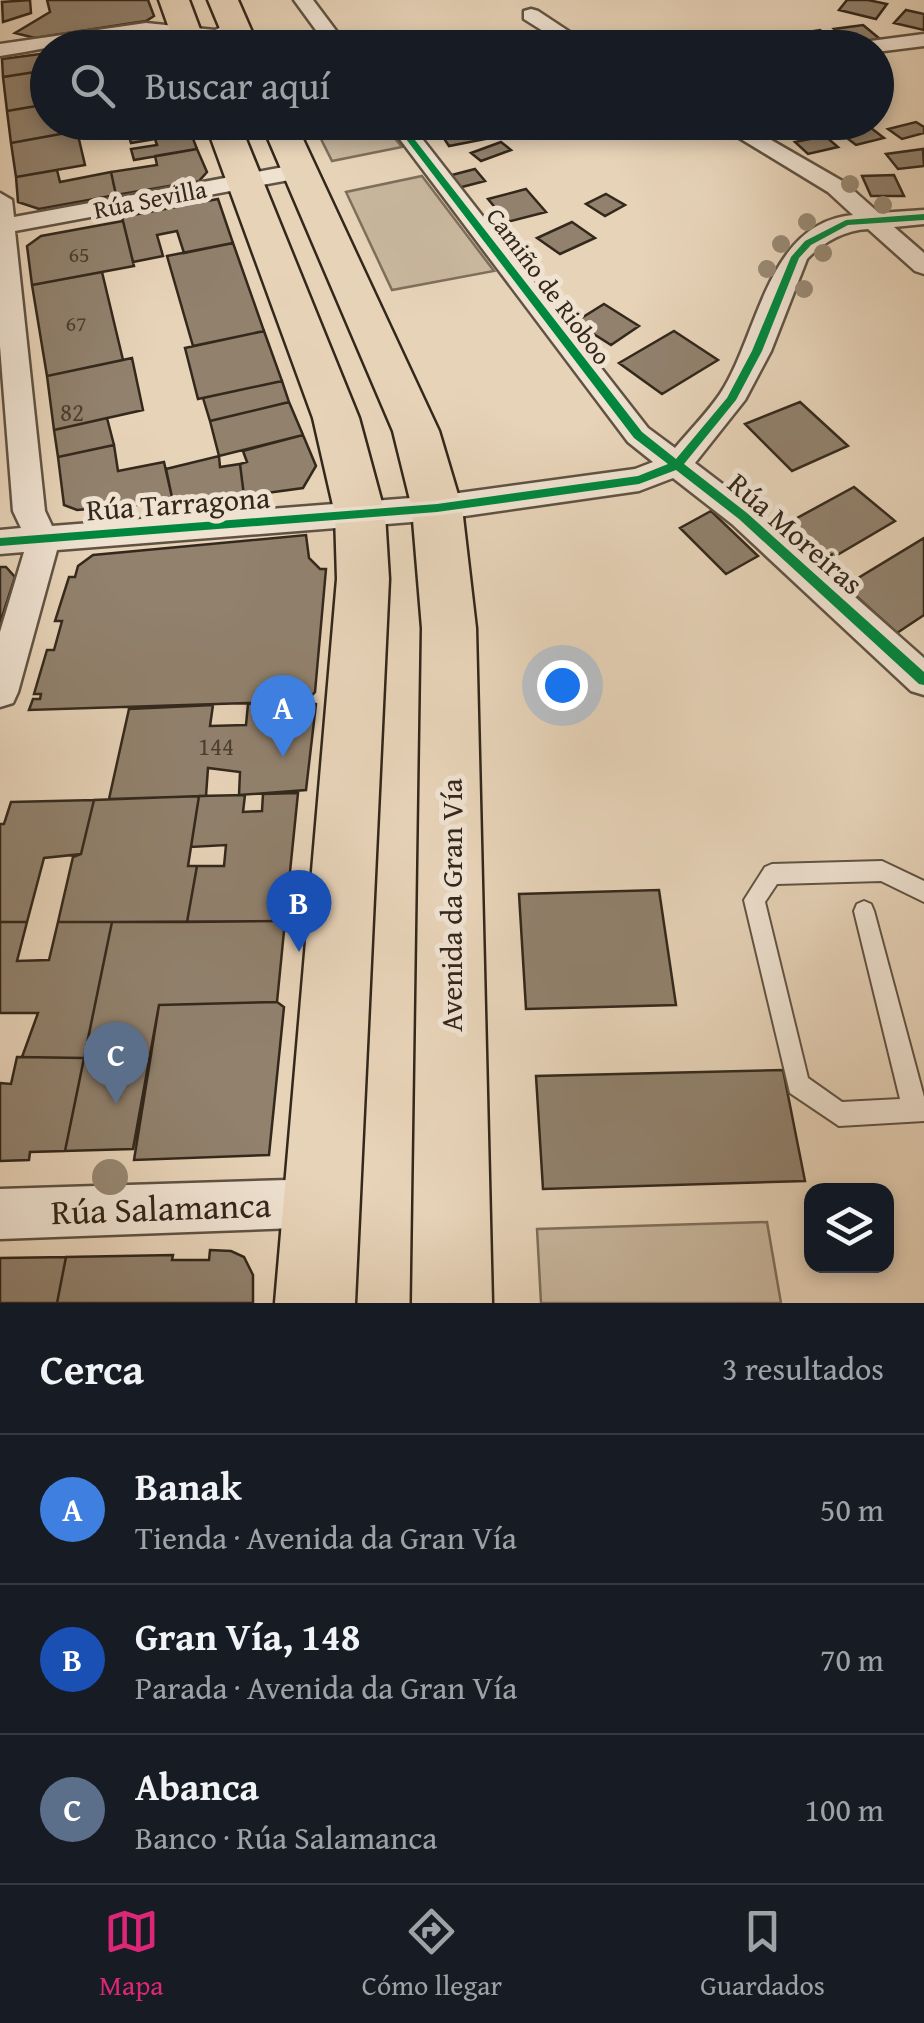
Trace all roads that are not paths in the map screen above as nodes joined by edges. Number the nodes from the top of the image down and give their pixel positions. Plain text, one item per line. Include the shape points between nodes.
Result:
1 (174, 0) edge
2 (303, 0) edge
3 (531, 15) dead end
4 (186, 30) edge
5 (326, 30) edge
6 (555, 30) edge
7 (924, 40) edge
8 (894, 44) edge
9 (30, 46) edge
10 (0, 50) edge
11 (229, 140) edge
12 (286, 140) edge
13 (410, 140) edge
14 (754, 140) edge
15 (300, 171) junction
16 (244, 181) junction
17 (1, 217) edge
18 (924, 218) edge
19 (874, 221) junction
20 (924, 231) edge
21 (924, 266) edge
22 (677, 465) junction
23 (437, 508) junction
24 (360, 514) junction
25 (42, 538) junction
26 (0, 542) edge
27 (448, 591) junction
28 (362, 602) junction
29 (924, 680) edge
30 (0, 692) edge
31 (924, 892) edge
32 (864, 911) dead end
33 (919, 1109) edge
34 (322, 1203) junction
35 (0, 1214) edge
36 (315, 1303) edge
37 (452, 1303) edge

1 - 4 main road
2 - 5 street
3 - 6 street
7 - 8 street
9 - 10 street
11 - 16 main road
12 - 15 main road, Avenida da Gran Vía
13 - 22 street, Camiño de Rioboo via 615,410
14 - 19 street via 836,187
15 - 16 street, Rúa Sevilla
15 - 23 main road, Avenida da Gran Vía via 416,431
16 - 17 street, Rúa Sevilla
16 - 24 main road via 336,418
17 - 25 street via 29,511
18 - 19 street
18 - 20 street
19 - 20 street
19 - 21 street
19 - 22 street via 830,228 795,257 731,400
22 - 23 street via 610,487
22 - 29 street, Rúa Moreiras
23 - 24 street
23 - 27 main road, Avenida da Gran Vía
24 - 25 street, Rúa Tarragona
24 - 28 main road
25 - 26 street, Rúa Tarragona
25 - 30 street
27 - 28 main road via 424,583 395,586
27 - 37 main road, Avenida da Gran Vía
28 - 34 main road
31 - 33 lane via 882,871 772,874 754,900 798,1084 840,1114
32 - 33 lane
34 - 35 street, Rúa Salamanca
34 - 36 main road

